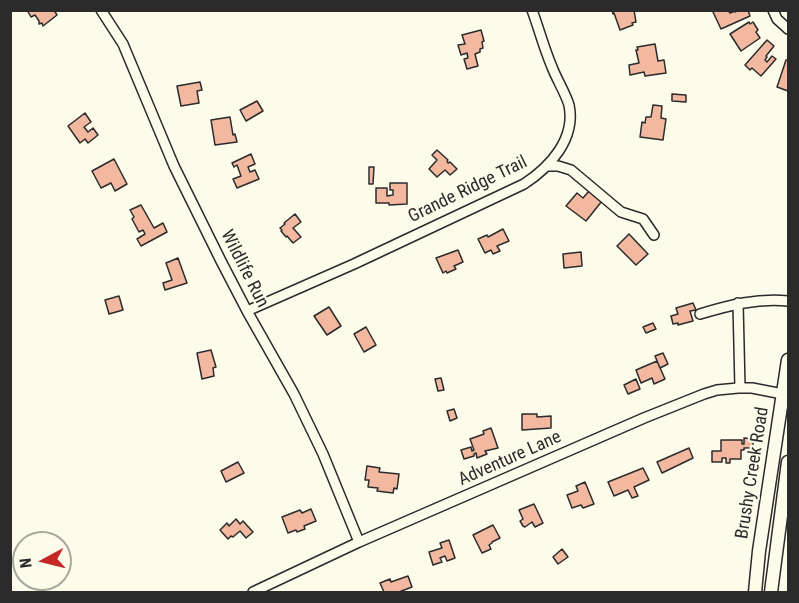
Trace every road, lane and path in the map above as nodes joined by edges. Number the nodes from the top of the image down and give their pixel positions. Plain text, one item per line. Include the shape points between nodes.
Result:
1 (101, 10) edge
2 (532, 10) edge
3 (773, 10) edge
4 (789, 29) edge
5 (547, 166) junction
6 (654, 235) dead end
7 (789, 301) edge
8 (738, 303) junction
9 (247, 311) junction
10 (700, 314) dead end
11 (789, 360) edge
12 (740, 388) junction
13 (786, 395) edge
14 (789, 462) edge
15 (359, 542) junction
16 (253, 592) edge
17 (755, 592) edge
18 (771, 592) edge

1 - 9 street, Wildlife Run via 123,44 174,166
2 - 5 street, Grande Ridge Trail via 569,105 567,134
3 - 4 street
5 - 6 street via 571,170 621,212 644,219
5 - 9 street, Grande Ridge Trail via 524,184
7 - 8 street
8 - 10 street
8 - 12 street
9 - 15 street, Wildlife Run via 294,394
11 - 13 main road, Brushy Creek Road
12 - 13 street, Adventure Lane
12 - 15 street, Adventure Lane via 704,394 644,418
13 - 17 main road, Brushy Creek Road
14 - 18 main road, Brushy Creek Road
15 - 16 street, Adventure Lane

